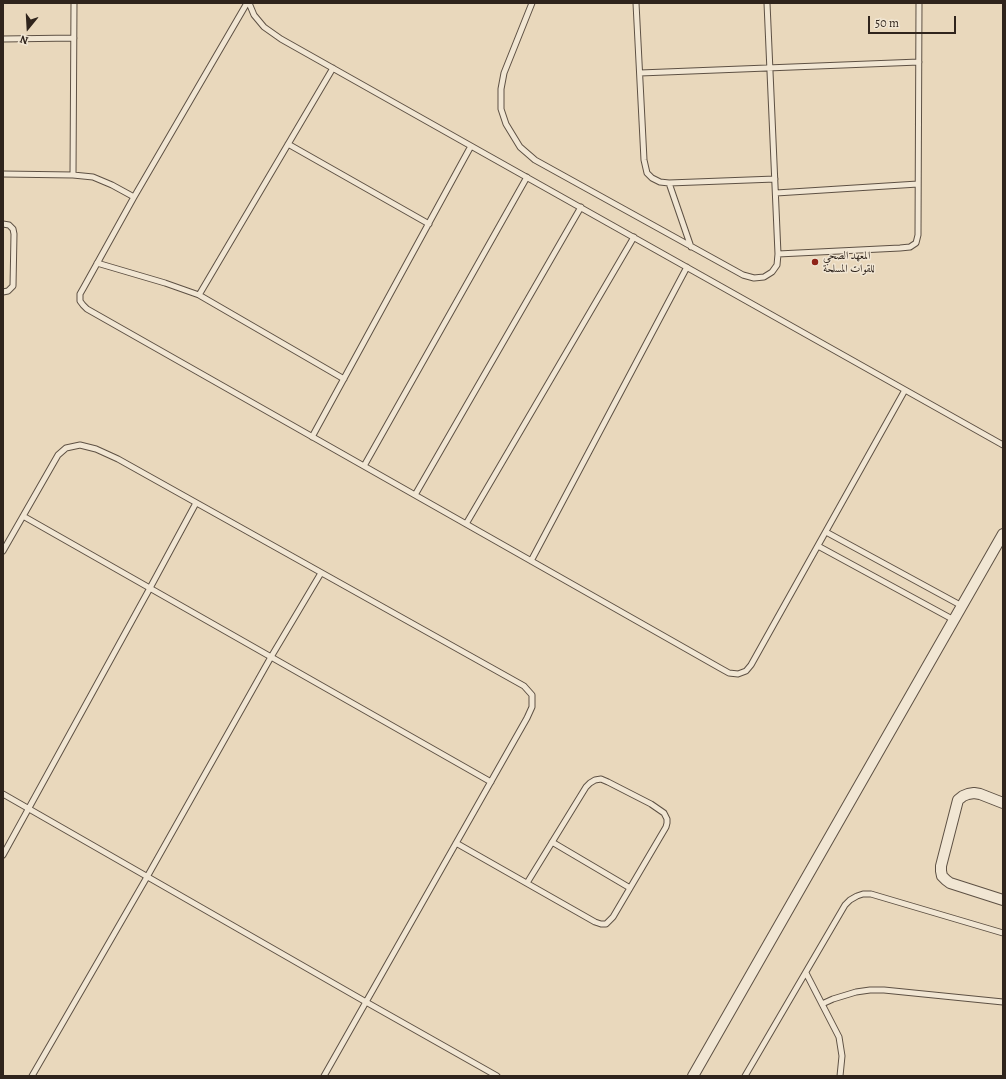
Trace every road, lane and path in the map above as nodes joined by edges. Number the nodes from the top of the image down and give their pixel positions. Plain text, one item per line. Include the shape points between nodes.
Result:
1 (74, 3) edge
2 (248, 3) edge
3 (532, 3) edge
4 (636, 3) edge
5 (767, 3) edge
6 (919, 3) edge
7 (74, 38) junction
8 (3, 39) edge
9 (919, 62) junction
10 (333, 68) junction
11 (770, 68) junction
12 (640, 73) junction
13 (288, 144) junction
14 (471, 146) junction
15 (3, 174) edge
16 (73, 175) junction
17 (527, 177) junction
18 (775, 179) junction
19 (669, 183) junction
20 (918, 184) junction
21 (776, 193) junction
22 (134, 197) junction
23 (580, 207) junction
24 (3, 224) edge
25 (429, 224) junction
26 (634, 237) junction
27 (691, 247) junction
28 (778, 254) junction
29 (97, 263) junction
30 (687, 267) junction
31 (3, 292) edge
32 (199, 296) junction
33 (344, 379) junction
34 (906, 390) junction
35 (312, 437) junction
36 (1003, 445) edge
37 (364, 466) junction
38 (415, 495) junction
39 (196, 503) junction
40 (23, 516) junction
41 (466, 524) junction
42 (826, 532) junction
43 (1003, 534) edge
44 (818, 546) junction
45 (3, 551) edge
46 (531, 560) junction
47 (321, 573) junction
48 (150, 588) junction
49 (962, 606) junction
50 (954, 620) junction
51 (271, 657) junction
52 (491, 782) junction
53 (3, 794) edge
54 (1003, 803) edge
55 (29, 809) junction
56 (552, 842) junction
57 (456, 843) junction
58 (3, 854) edge
59 (147, 877) junction
60 (527, 883) junction
61 (630, 888) junction
62 (1003, 900) edge
63 (1003, 933) edge
64 (806, 973) junction
65 (366, 1002) junction
66 (1003, 1002) edge
67 (822, 1004) junction
68 (32, 1076) edge
69 (324, 1076) edge
70 (497, 1076) edge
71 (693, 1076) edge
72 (745, 1076) edge
73 (840, 1076) edge

1 - 7 lane
2 - 10 lane via 264,27
2 - 22 lane
3 - 27 lane via 504,73 501,89 501,109 506,124 520,147 535,160
4 - 12 lane
5 - 11 lane
6 - 9 lane
7 - 8 lane
7 - 16 lane
9 - 11 lane
9 - 20 lane
10 - 13 lane
10 - 14 lane
11 - 12 lane
11 - 18 lane
12 - 19 lane via 644,160 647,173 660,182
13 - 25 lane
13 - 32 lane
14 - 17 lane
14 - 25 lane
15 - 16 lane
16 - 22 lane via 93,177
17 - 23 lane
17 - 37 lane
18 - 19 lane
18 - 21 lane
19 - 27 lane
20 - 21 lane
20 - 28 lane via 918,235 916,243 910,247
21 - 28 lane
22 - 29 lane
23 - 26 lane
23 - 38 lane
24 - 31 lane via 9,225 14,234 13,286
25 - 33 lane
26 - 30 lane
26 - 41 lane
27 - 28 lane via 743,276 754,278 764,277 772,272 777,265
29 - 32 lane
29 - 35 lane via 80,294 83,306
30 - 34 lane
30 - 46 lane
32 - 33 lane
33 - 35 lane
34 - 36 lane
34 - 42 lane
35 - 37 lane
37 - 38 lane
38 - 41 lane
39 - 40 lane via 118,459 80,445 66,448 58,455
39 - 47 lane
39 - 48 lane
40 - 45 lane
40 - 48 lane
41 - 46 lane
42 - 44 lane
42 - 49 lane
43 - 49 street
44 - 46 lane via 751,665 746,671 738,674 720,668
44 - 50 lane
47 - 51 lane
47 - 52 lane via 524,686 532,695 532,707 528,718
48 - 51 lane
48 - 55 lane
49 - 50 street
50 - 71 street
51 - 52 lane
51 - 59 lane
52 - 57 lane
53 - 55 lane
54 - 62 street via 974,793 958,800 941,872 950,883
55 - 58 lane
55 - 59 lane
56 - 60 lane
56 - 61 lane
56 - 61 lane via 586,787 595,780 608,782 651,804 664,813 667,824
57 - 60 lane
57 - 65 lane
59 - 65 lane
59 - 68 lane
60 - 61 lane via 601,924 609,922
63 - 64 lane via 871,894 863,894 850,900 846,905
64 - 67 lane
64 - 72 lane
65 - 69 lane
65 - 70 lane
66 - 67 lane via 870,990
67 - 73 lane via 841,1044

